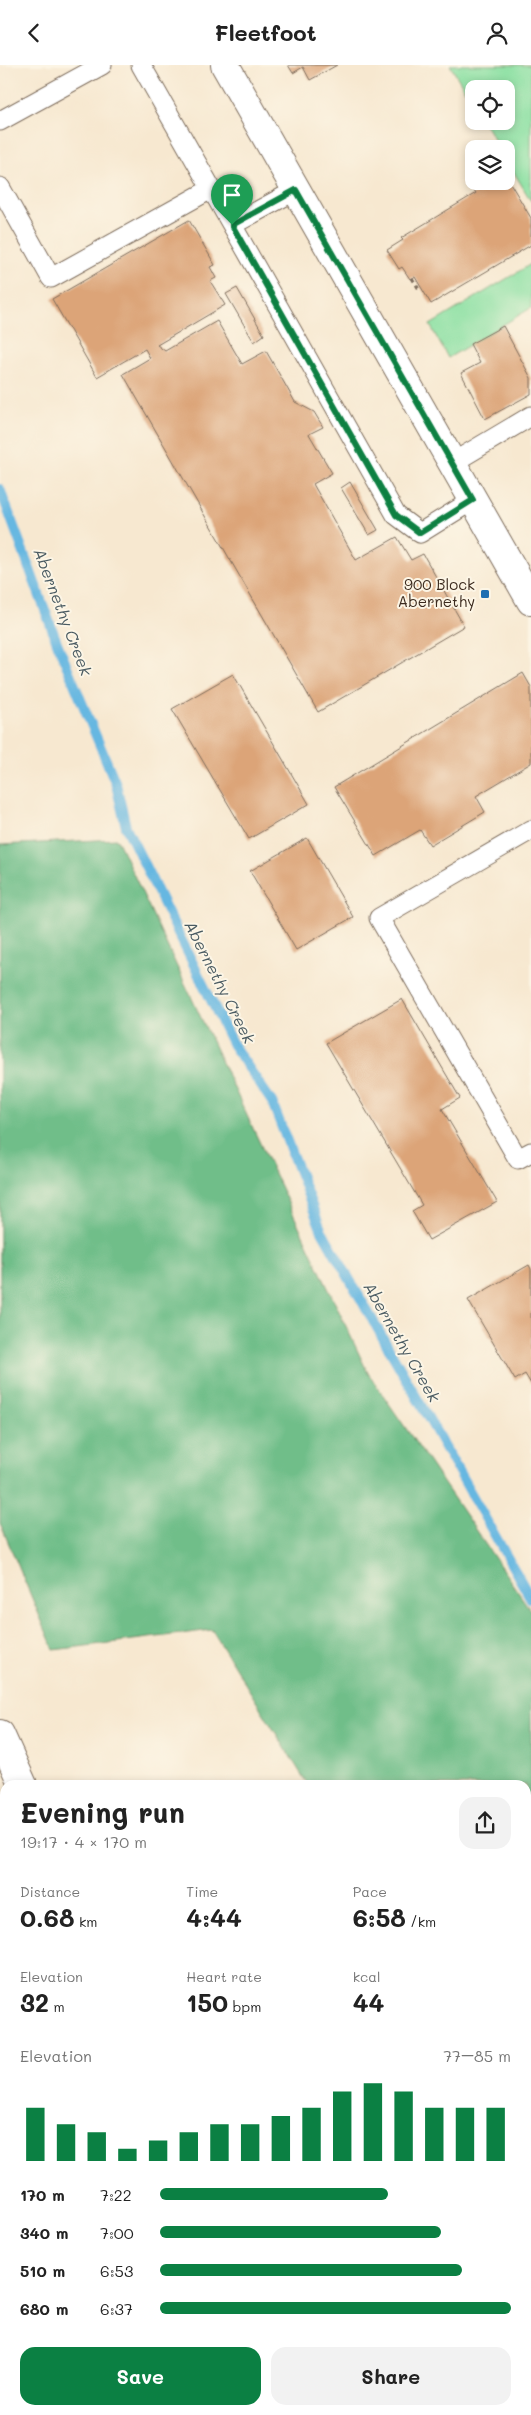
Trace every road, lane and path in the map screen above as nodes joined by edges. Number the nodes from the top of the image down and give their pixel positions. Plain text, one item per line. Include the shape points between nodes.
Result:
1 (102, 65) edge
2 (141, 65) edge
3 (224, 65) edge
4 (0, 121) edge
5 (0, 187) edge
6 (211, 189) junction
7 (296, 190) junction
8 (232, 225) junction
9 (412, 278) dead end
10 (420, 291) dead end
11 (531, 416) edge
12 (452, 463) junction
13 (473, 500) junction
14 (531, 601) edge
15 (531, 830) edge
16 (531, 1152) edge
17 (0, 1734) edge
18 (21, 1780) edge

1 - 4 lane
2 - 6 lane
3 - 7 main road
5 - 6 lane via 51,278
6 - 8 lane
7 - 8 lane
7 - 12 main road
8 - 13 lane via 396,515 420,533
9 - 10 path
11 - 12 lane
12 - 13 main road
13 - 14 main road
15 - 16 lane via 379,918 518,1159
17 - 18 main road

